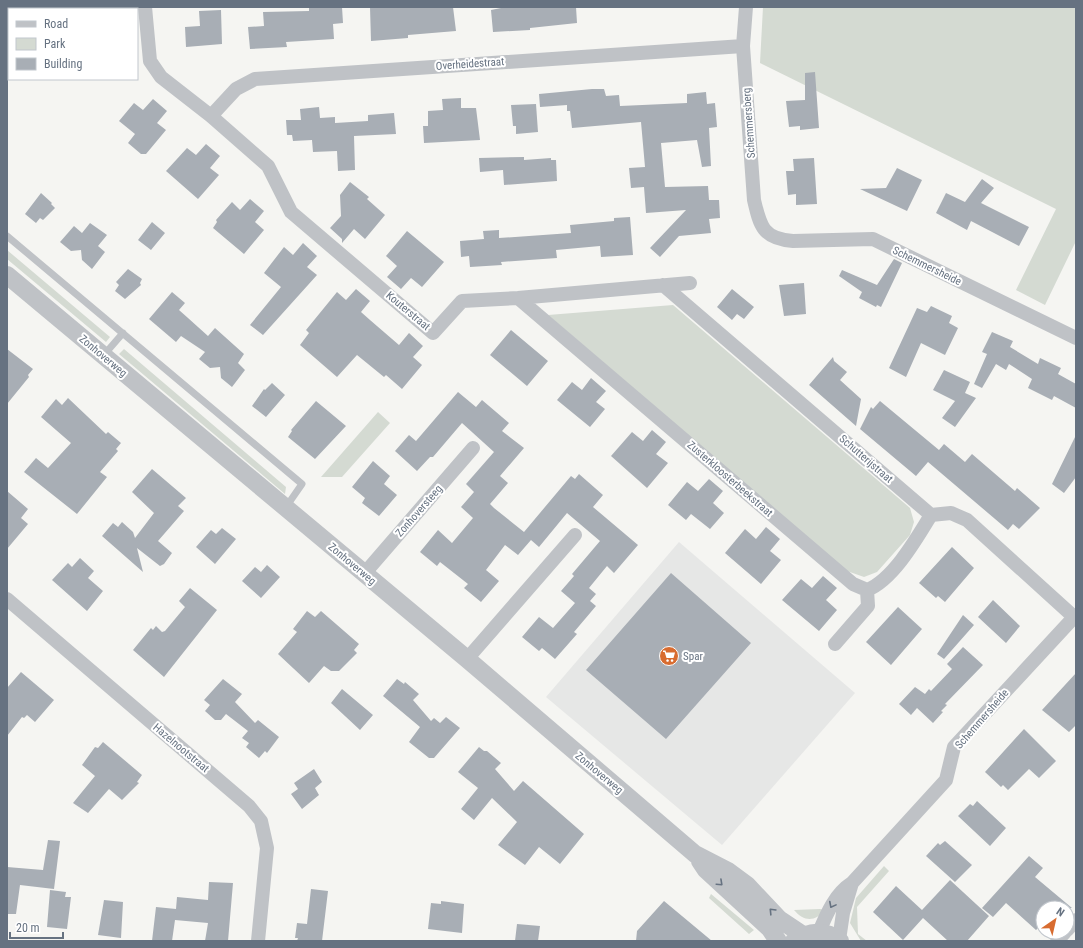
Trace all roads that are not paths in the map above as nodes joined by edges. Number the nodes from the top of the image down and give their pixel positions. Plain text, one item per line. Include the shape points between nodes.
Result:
1 (145, 7) edge
2 (746, 7) edge
3 (743, 46) junction
4 (211, 116) junction
5 (769, 234) joint
6 (7, 236) edge
7 (7, 275) edge
8 (690, 283) dead end
9 (663, 286) junction
10 (518, 298) junction
11 (123, 333) junction
12 (1076, 338) edge
13 (103, 356) junction
14 (473, 448) dead end
15 (285, 508) junction
16 (931, 515) junction
17 (575, 535) dead end
18 (364, 574) junction
19 (867, 590) junction
20 (7, 599) edge
21 (1075, 616) edge
22 (835, 644) dead end
23 (467, 659) junction
24 (695, 854) junction
25 (852, 883) junction
26 (805, 936) edge
27 (840, 940) edge
28 (258, 941) edge
29 (778, 941) edge

1 - 4 street via 150,61 161,77
2 - 3 street, Schemmersberg
3 - 4 street, Overheidestraat via 255,79 236,89
3 - 5 street, Schemmersberg via 754,200 759,224
4 - 10 street, Kouterstraat via 268,166 291,212 433,333 462,301
5 - 12 street, Schemmersheide via 781,240 793,241 873,239
6 - 11 lane
7 - 13 street, Zonhoverweg
8 - 9 street, Kouterstraat
9 - 10 street, Kouterstraat
9 - 16 street, Schutterijstraat
10 - 19 street, Zusterkloosterbeekstraat via 853,584
11 - 13 lane
11 - 15 lane via 302,484
13 - 15 street, Zonhoverweg
14 - 18 street, Zonhoversteeg
15 - 18 street, Zonhoverweg
16 - 19 street via 909,551 877,586
16 - 21 street via 951,513 967,520
17 - 23 street
18 - 23 street, Zonhoverweg
19 - 22 street via 868,606
20 - 28 street, Hazelnootstraat via 249,806 261,821 267,848
21 - 25 street, Schemmersheide via 954,747 946,780
23 - 24 street, Zonhoverweg
26 -> 24 street, Zonhoverweg via 779,919 733,874
24 -> 29 street, Zonhoverweg via 706,870 770,929
25 -> 26 street, Schemmersheide via 843,889
25 - 27 street, Schemmersheide via 843,913
26 - 27 street, Zonhoverweg via 830,934

